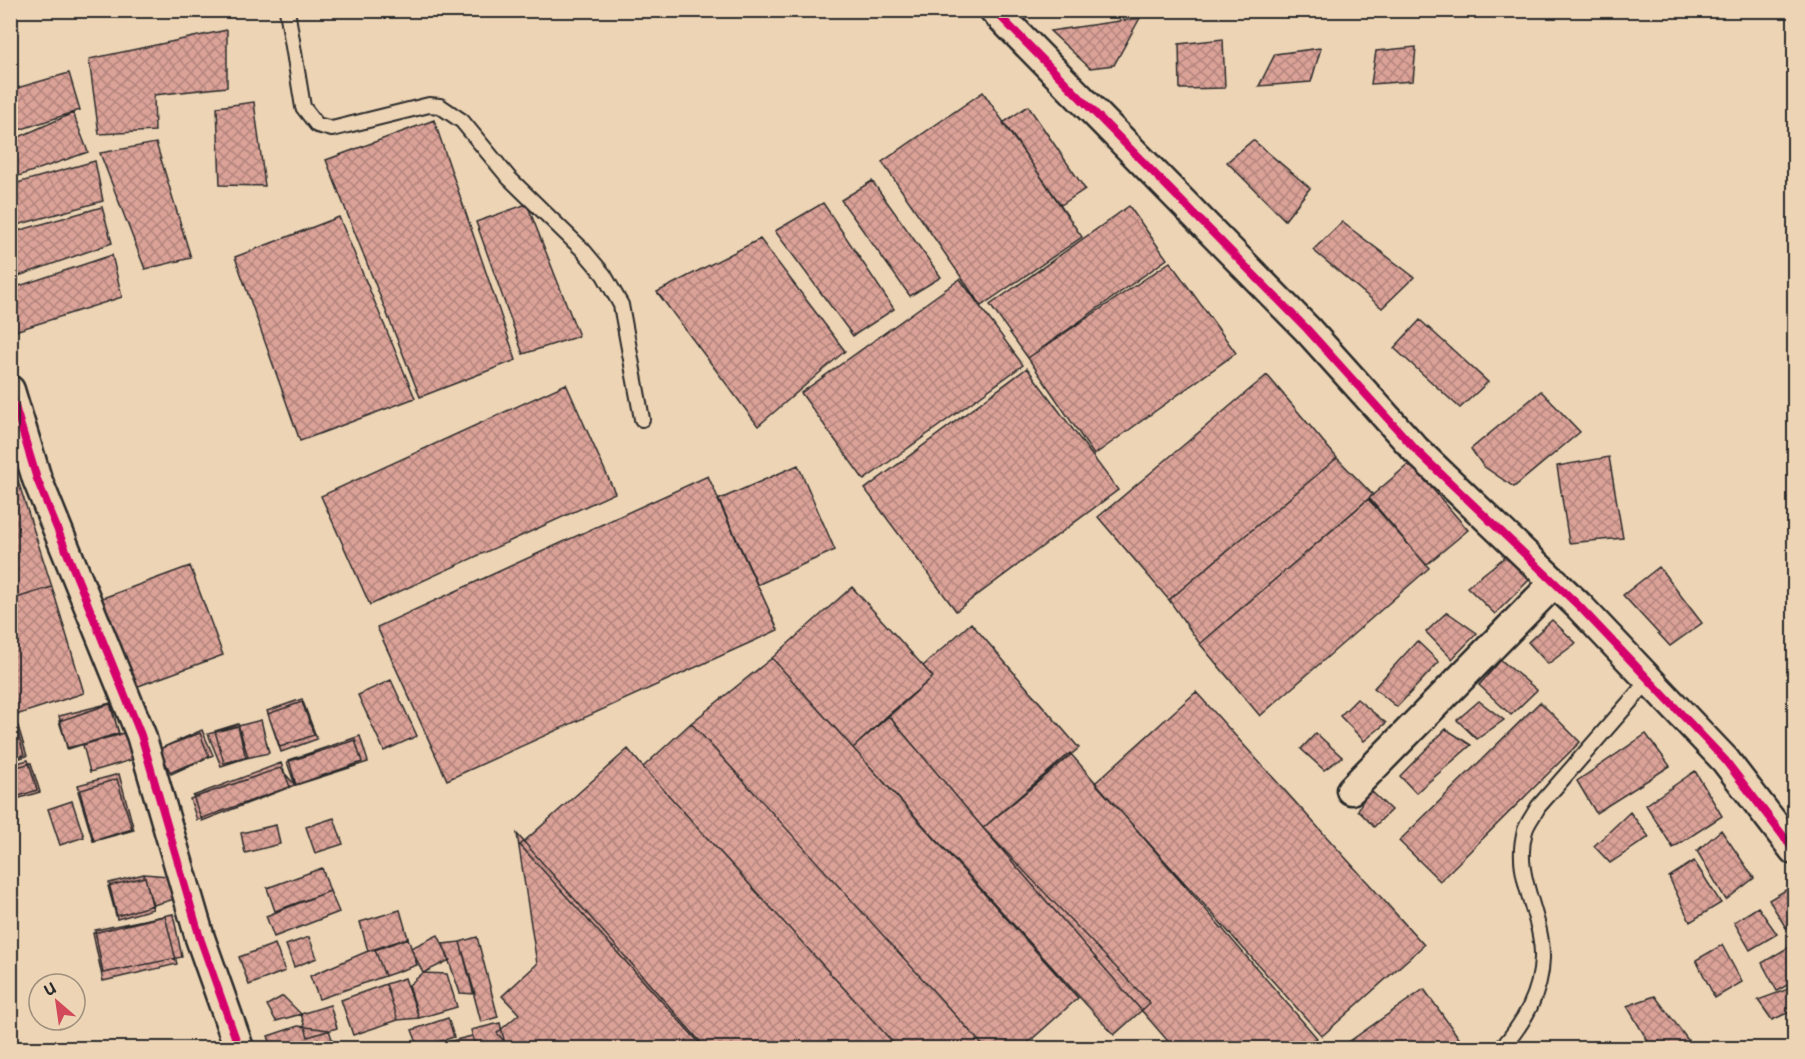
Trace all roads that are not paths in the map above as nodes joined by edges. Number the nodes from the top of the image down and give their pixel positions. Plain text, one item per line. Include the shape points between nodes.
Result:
1 (287, 10) edge
2 (994, 10) edge
3 (10, 390) edge
4 (642, 418) dead end
5 (1555, 582) junction
6 (1649, 680) junction
7 (1351, 790) dead end
8 (1794, 850) edge
9 (239, 1048) edge
10 (1502, 1048) edge

1 - 4 lane via 303,107 317,125 332,129 429,105 440,106 462,121 509,178 583,250 604,275 621,305
2 - 5 street via 1307,329 1416,450
3 - 9 street via 37,479 141,735 200,938
5 - 6 street
5 - 7 street
6 - 8 street via 1725,760
6 - 10 lane via 1538,807 1525,830 1524,880 1542,956 1534,998 1523,1022

